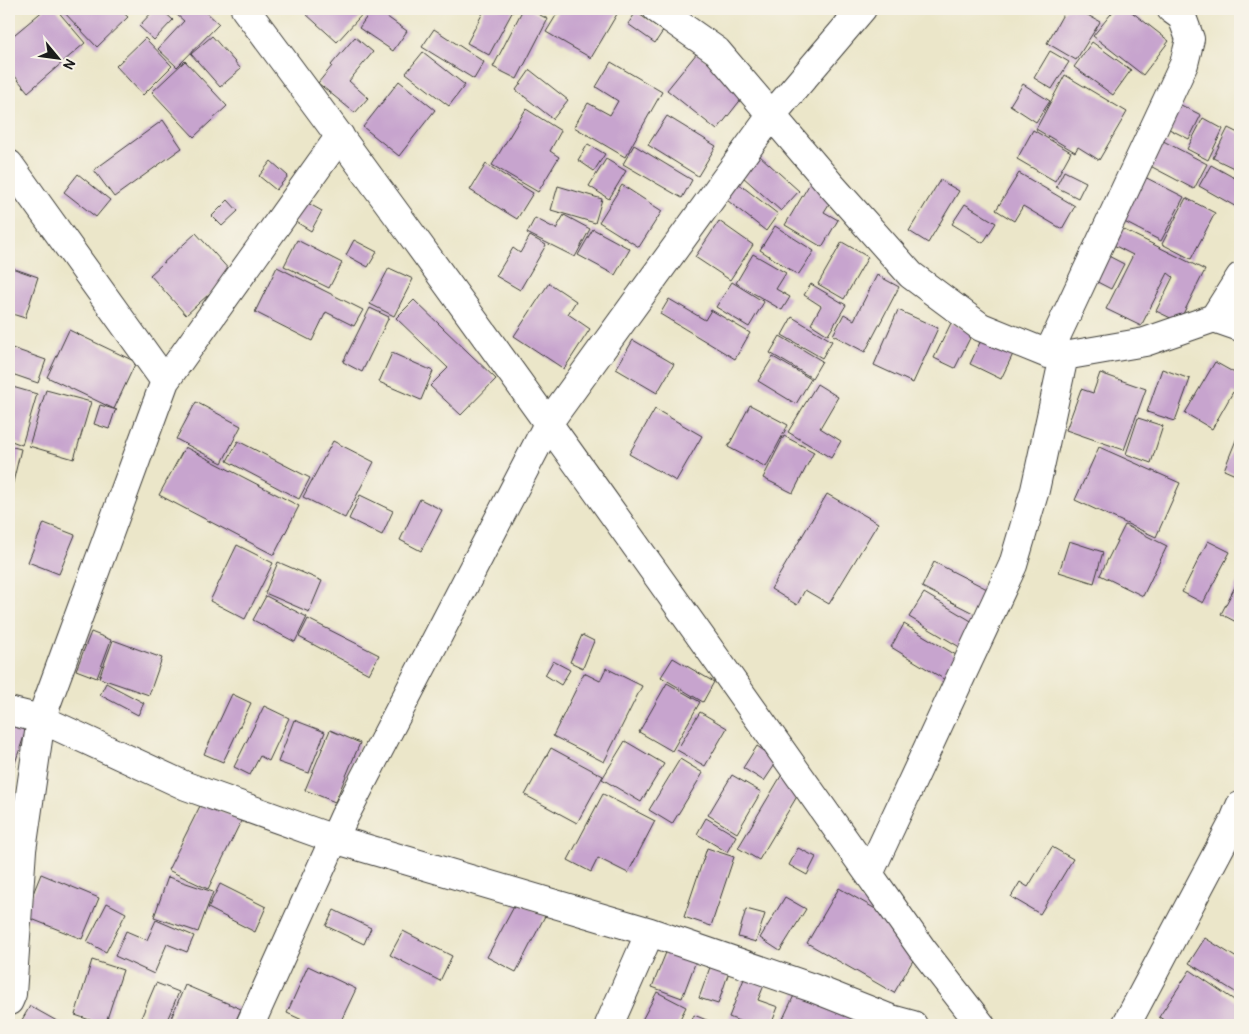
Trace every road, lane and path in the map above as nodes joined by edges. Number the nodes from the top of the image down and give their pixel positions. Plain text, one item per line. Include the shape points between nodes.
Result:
1 (245, 9) edge
2 (657, 9) edge
3 (862, 9) edge
4 (1171, 9) edge
5 (771, 116) junction
6 (340, 136) junction
7 (9, 164) edge
8 (1240, 277) edge
9 (1214, 318) junction
10 (1240, 327) edge
11 (1056, 355) junction
12 (165, 381) junction
13 (549, 422) junction
14 (9, 711) edge
15 (41, 719) junction
16 (1240, 806) edge
17 (334, 839) junction
18 (869, 874) junction
19 (650, 932) junction
20 (9, 1001) edge
21 (897, 1023) edge
22 (250, 1025) edge
23 (609, 1025) edge
24 (981, 1025) edge
25 (1126, 1025) edge

1 - 6 street
2 - 5 street via 717,51
3 - 5 street
4 - 11 street via 1182,17 1190,39 1184,64
5 - 11 street via 911,275 981,327
5 - 13 street
6 - 12 street
6 - 13 street
7 - 12 street
8 - 9 street
9 - 10 street
9 - 11 street via 1145,342
11 - 18 street via 1035,490 1013,565
12 - 15 street
13 - 17 street
13 - 18 street
14 - 15 street
15 - 17 street via 186,786
15 - 20 street via 22,850
16 - 25 street
17 - 19 street
17 - 22 street
18 - 24 street
19 - 21 street via 814,988
19 - 23 street

